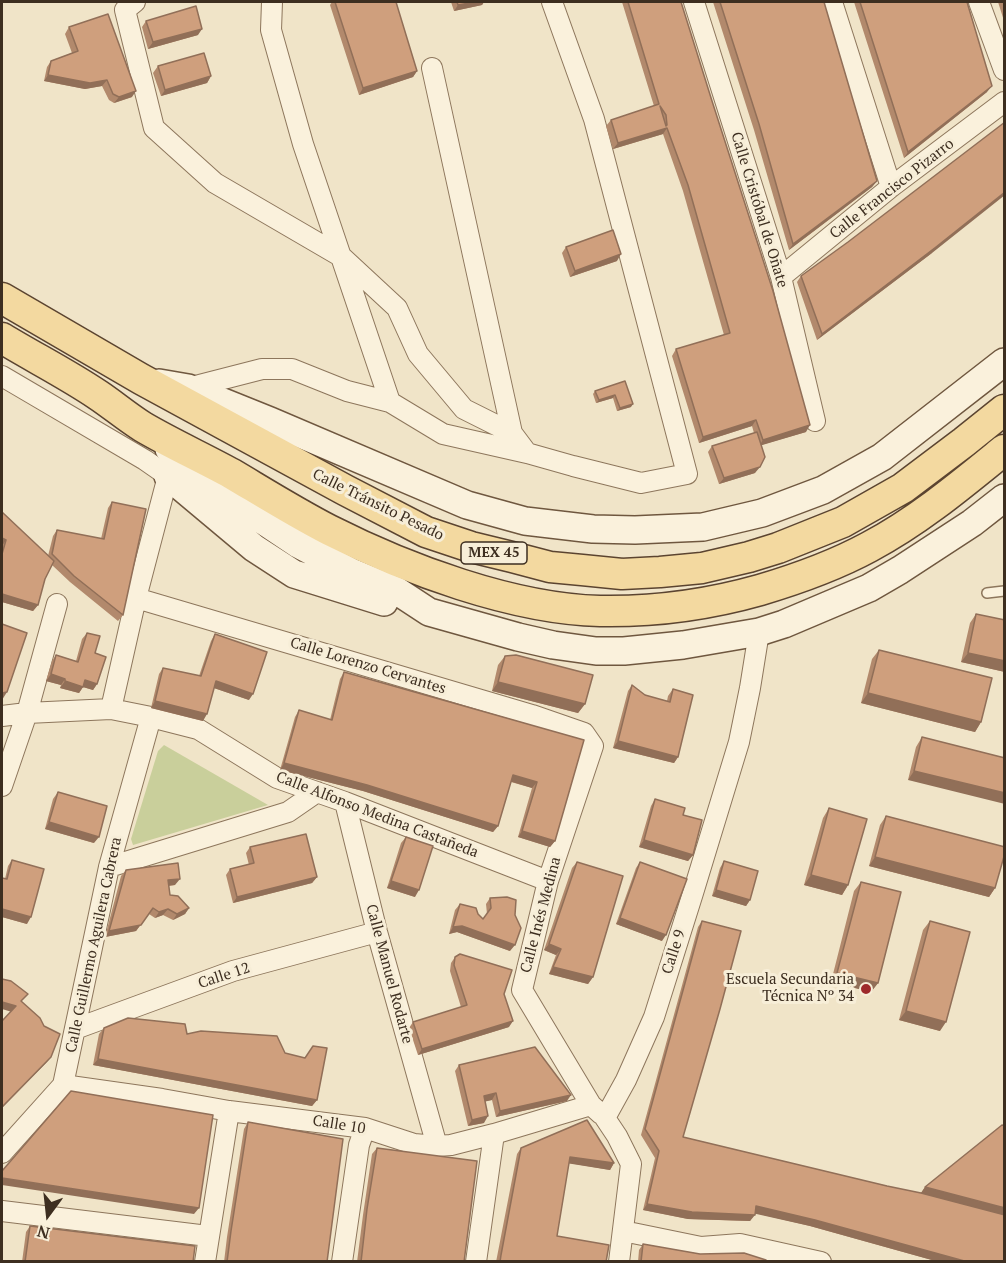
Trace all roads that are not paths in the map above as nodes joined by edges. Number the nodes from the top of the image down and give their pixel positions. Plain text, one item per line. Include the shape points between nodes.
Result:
1 (135, 2) edge
2 (272, 2) edge
3 (552, 2) edge
4 (694, 2) edge
5 (832, 2) edge
6 (979, 2) edge
7 (432, 68) dead end
8 (1005, 70) edge
9 (1005, 102) edge
10 (891, 187) junction
11 (342, 257) junction
12 (781, 277) junction
13 (2, 298) edge
14 (2, 338) edge
15 (1005, 362) edge
16 (2, 376) edge
17 (141, 379) junction
18 (188, 388) junction
19 (390, 402) junction
20 (1005, 410) edge
21 (815, 421) dead end
22 (143, 427) junction
23 (512, 433) junction
24 (1005, 450) edge
25 (527, 453) junction
26 (168, 477) junction
27 (1005, 498) edge
28 (1005, 518) edge
29 (972, 523) junction
30 (1005, 591) edge
31 (987, 593) dead end
32 (136, 598) junction
33 (57, 604) dead end
34 (429, 612) junction
35 (759, 632) junction
36 (111, 709) junction
37 (27, 713) junction
38 (2, 716) edge
39 (151, 717) junction
40 (593, 746) joint
41 (2, 786) edge
42 (317, 792) junction
43 (345, 802) junction
44 (109, 867) junction
45 (548, 881) junction
46 (376, 932) junction
47 (75, 1029) junction
48 (63, 1085) junction
49 (229, 1111) junction
50 (598, 1112) junction
51 (365, 1128) junction
52 (494, 1134) junction
53 (437, 1146) junction
54 (2, 1153) edge
55 (2, 1211) edge
56 (623, 1231) junction
57 (208, 1236) junction
58 (778, 1257) edge
59 (205, 1262) edge
60 (342, 1262) edge
61 (476, 1262) edge
62 (619, 1262) edge
63 (821, 1262) edge

1 - 11 street via 125,10 154,128 215,183
2 - 11 street via 271,30 303,144
3 - 25 street via 594,119 687,474 641,483
4 - 12 street, Calle Cristóbal de Oñate
5 - 10 street
6 - 8 street
7 - 23 street
9 - 10 street, Calle Francisco Pizarro
10 - 12 street, Calle Francisco Pizarro
11 - 19 street
11 - 23 street via 397,308 418,354 464,409
12 - 21 street, Calle Cristóbal de Oñate
13 - 17 main road, Calle Tránsito Pesado / MEX 45
14 - 22 main road, MEX 45 via 98,395
15 - 18 street via 882,458 823,490 762,513 703,527 635,530 525,521 467,505
16 - 26 street
17 - 18 street
17 - 20 main road, Calle Tránsito Pesado / MEX 45 via 426,532 550,567 622,574 660,573 740,560 843,522 903,488
18 - 19 street via 262,369 292,369 347,391
19 - 25 street via 443,434
22 - 24 main road, MEX 45 via 329,530 387,557 512,598 597,611 645,611 711,602 816,571 897,531
22 - 34 street via 216,489 298,544 397,591
23 - 25 street
26 - 32 street
26 - 34 street via 254,548 294,574 375,600
27 - 29 street
28 - 29 street
29 - 35 street via 869,588
30 - 31 lane
32 - 36 street
32 - 40 street, Calle Lorenzo Cervantes via 531,715 584,733
33 - 37 street
34 - 35 street via 518,637 596,651 683,645
35 - 50 street, Calle 9 via 739,742 654,1017 626,1080
36 - 37 street, Calle Alfonso Medina Castañeda
36 - 39 street, Calle Alfonso Medina Castañeda
37 - 38 street, Calle Alfonso Medina Castañeda
37 - 41 street
39 - 42 street, Calle Alfonso Medina Castañeda via 198,729 277,778
39 - 44 street, Calle Guillermo Aguilera Cabrera
40 - 45 street, Calle Inés Medina
42 - 43 street, Calle Alfonso Medina Castañeda
42 - 44 street via 288,812
43 - 45 street, Calle Alfonso Medina Castañeda
43 - 46 street, Calle Manuel Rodarte
44 - 47 street, Calle Guillermo Aguilera Cabrera
45 - 50 street, Calle Inés Medina via 522,990
46 - 47 street, Calle 12 via 232,971
46 - 53 street, Calle Manuel Rodarte
47 - 48 street, Calle Guillermo Aguilera Cabrera
48 - 49 street, Calle 10
48 - 54 street, Calle Guillermo Aguilera Cabrera
49 - 51 street, Calle 10
49 - 57 street
50 - 52 street, Calle 10
50 - 56 street via 617,1136 631,1164
51 - 53 street, Calle 10 via 414,1144
51 - 60 street via 359,1145
52 - 53 street, Calle 10
52 - 61 street
55 - 57 street
56 - 58 street via 701,1246 740,1244
56 - 62 street
57 - 59 street
58 - 63 street

